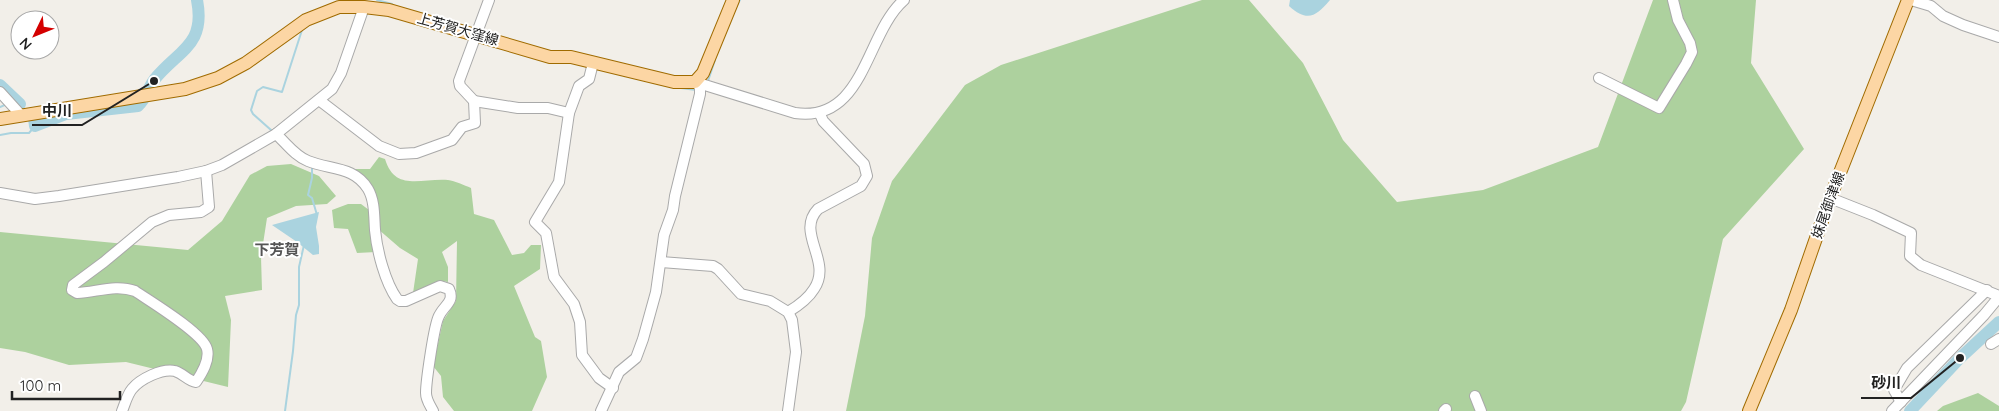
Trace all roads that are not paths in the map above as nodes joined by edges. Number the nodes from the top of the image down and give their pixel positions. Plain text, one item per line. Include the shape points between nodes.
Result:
1 (489, 0) edge
2 (733, 0) edge
3 (904, 0) edge
4 (1672, 0) edge
5 (1910, 0) edge
6 (337, 3) edge
7 (364, 7) junction
8 (476, 35) junction
9 (1999, 37) edge
10 (593, 63) junction
11 (1599, 78) dead end
12 (702, 85) junction
13 (0, 92) edge
14 (319, 100) junction
15 (474, 101) junction
16 (568, 113) junction
17 (20, 114) junction
18 (820, 114) junction
19 (0, 119) edge
20 (276, 134) junction
21 (206, 171) junction
22 (0, 193) edge
23 (1830, 198) junction
24 (662, 262) junction
25 (1988, 290) junction
26 (1999, 296) edge
27 (788, 312) junction
28 (611, 387) junction
29 (1475, 396) dead end
30 (1901, 402) junction
31 (122, 411) edge
32 (433, 411) edge
33 (601, 411) edge
34 (788, 411) edge
35 (1481, 411) edge
36 (1749, 411) edge
37 (1892, 411) edge

1 - 8 street
2 - 12 main road via 703,73
3 - 18 street via 891,14 847,95
4 - 11 street via 1692,52 1659,108
5 - 9 street via 1931,6 1963,25
5 - 23 main road, 妹尾御津線
6 - 7 main road, 上芳賀大窪線
6 - 17 main road, 上芳賀大窪線 via 218,78 185,89
7 - 8 main road, 上芳賀大窪線 via 402,13
7 - 14 street via 341,74 332,89
8 - 10 main road, 上芳賀大窪線 via 550,57 571,57
8 - 15 street via 459,80 460,86
10 - 12 main road, 上芳賀大窪線 via 674,82
10 - 16 street via 589,79 580,86
12 - 18 street via 795,114
12 - 24 street via 673,210 664,235
13 - 17 street
14 - 15 street via 379,146 399,154 416,153 452,140 462,127 475,123
14 - 20 street
15 - 16 street
16 - 28 street via 559,182 535,222 546,233 554,276 574,304 580,322 582,354 599,378
17 - 19 main road, 上芳賀大窪線
18 - 27 street via 864,164 867,176 861,186 813,214 809,226 819,259 818,280 810,294
20 - 21 street
20 - 32 street via 302,158 342,169 364,183 372,199 380,258 397,299 406,300 440,286 449,289 449,302 438,316 426,386 427,399
21 - 22 street via 121,188 35,199
21 - 31 street via 209,207 201,212 169,214 152,222 74,285 72,290 77,293 125,287 135,291 194,331 208,350 196,382 172,370 159,373 131,390
23 - 25 street via 1911,233 1910,256 1920,265
23 - 36 main road, 妹尾御津線
24 - 27 street via 713,266 740,294 770,301
24 - 28 street via 636,358 623,368
25 - 26 street
25 - 30 street via 1906,368 1894,390
26 - 30 street
27 - 34 street via 796,352
28 - 33 street
29 - 35 street
30 - 37 street

